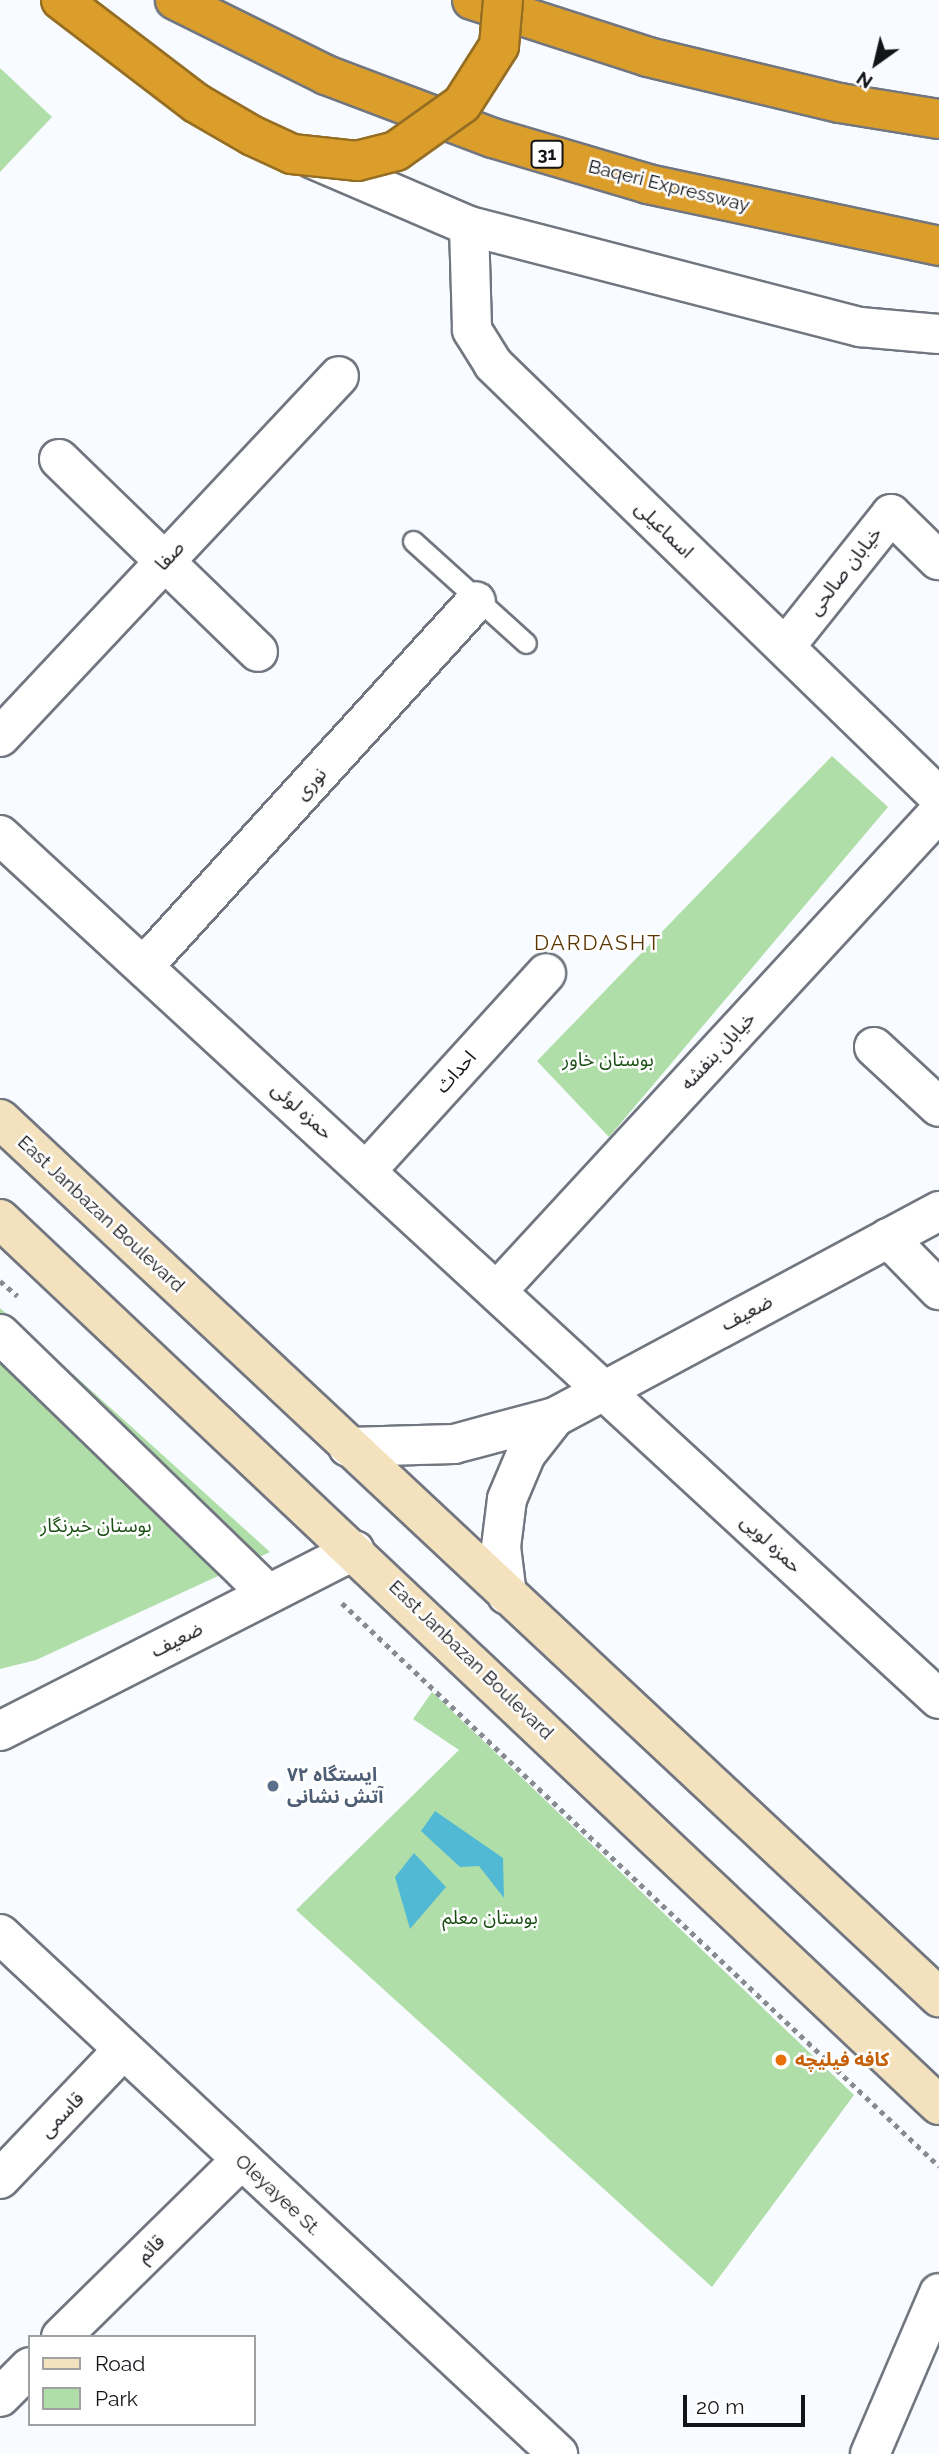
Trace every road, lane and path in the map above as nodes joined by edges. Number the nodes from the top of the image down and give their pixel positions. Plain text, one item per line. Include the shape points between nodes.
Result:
1 (61, 0) edge
2 (175, 0) edge
3 (472, 0) edge
4 (503, 0) edge
5 (216, 118) dead end
6 (939, 119) edge
7 (469, 226) junction
8 (939, 246) edge
9 (939, 334) edge
10 (339, 376) dead end
11 (59, 459) dead end
12 (413, 541) dead end
13 (938, 560) edge
14 (163, 564) junction
15 (476, 601) junction
16 (526, 643) dead end
17 (785, 648) junction
18 (258, 652) dead end
19 (0, 737) edge
20 (939, 797) edge
21 (939, 813) edge
22 (0, 835) edge
23 (144, 966) junction
24 (546, 973) dead end
25 (874, 1047) dead end
26 (939, 1107) edge
27 (0, 1119) edge
28 (367, 1170) junction
29 (939, 1210) edge
30 (0, 1219) edge
31 (888, 1238) junction
32 (0, 1281) edge
33 (498, 1290) junction
34 (939, 1290) edge
35 (20, 1299) dead end
36 (0, 1334) edge
37 (604, 1389) junction
38 (555, 1416) junction
39 (348, 1447) junction
40 (355, 1550) junction
41 (310, 1572) junction
42 (268, 1594) junction
43 (507, 1595) junction
44 (939, 1699) edge
45 (0, 1731) edge
46 (0, 1934) edge
47 (939, 1997) edge
48 (124, 2050) junction
49 (939, 2105) edge
50 (241, 2160) junction
51 (939, 2166) edge
52 (0, 2179) edge
53 (939, 2293) edge
54 (63, 2335) edge
55 (28, 2369) edge
56 (0, 2397) edge
57 (558, 2454) edge
58 (870, 2454) edge

1 - 4 highway, bridge via 196,103 253,136 292,154 357,161 396,151 462,104 499,46
2 - 8 highway, Baqeri Expressway / 31 via 326,75 493,138 648,184
3 - 6 highway via 648,57 840,103
5 - 7 street
7 - 9 street via 860,327
7 - 17 street, اسماعیلی via 472,330 493,364
10 - 14 street, صفا
11 - 14 street
12 - 15 lane
13 - 17 street, خیابان صالحی via 891,514
14 - 18 street
14 - 19 street, صفا
15 - 16 lane
15 - 23 street, نوری
17 - 20 street, اسماعیلی
21 - 33 street, خیابان بنفشه
22 - 23 street, حمزه لوئی
23 - 28 street, حمزه لوئی
24 - 28 street, احداث
25 - 26 street
27 - 39 main road, East Janbazan Boulevard
28 - 33 street, حمزه لوئی
29 - 31 street, ضعیف
30 - 40 main road, East Janbazan Boulevard
31 - 34 street
31 - 37 street, ضعیف
32 - 35 path
33 - 37 street, حمزه لوئی
36 - 42 street
37 - 38 street, ضعیف
37 - 44 street, حمزه لویی
38 - 39 street via 454,1444
38 - 43 street via 526,1454 507,1499 500,1547
39 - 43 main road, East Janbazan Boulevard
40 - 41 street, ضعیف
40 - 49 main road, East Janbazan Boulevard
41 - 42 street, ضعیف
41 - 51 path
42 - 45 street, ضعیف
43 - 47 main road, East Janbazan Boulevard
46 - 48 street, Oleyayee St.
48 - 50 street, Oleyayee St.
48 - 52 street, قاسمی
50 - 54 street, قائم
50 - 57 street, Oleyayee St.
53 - 58 street
55 - 56 street

